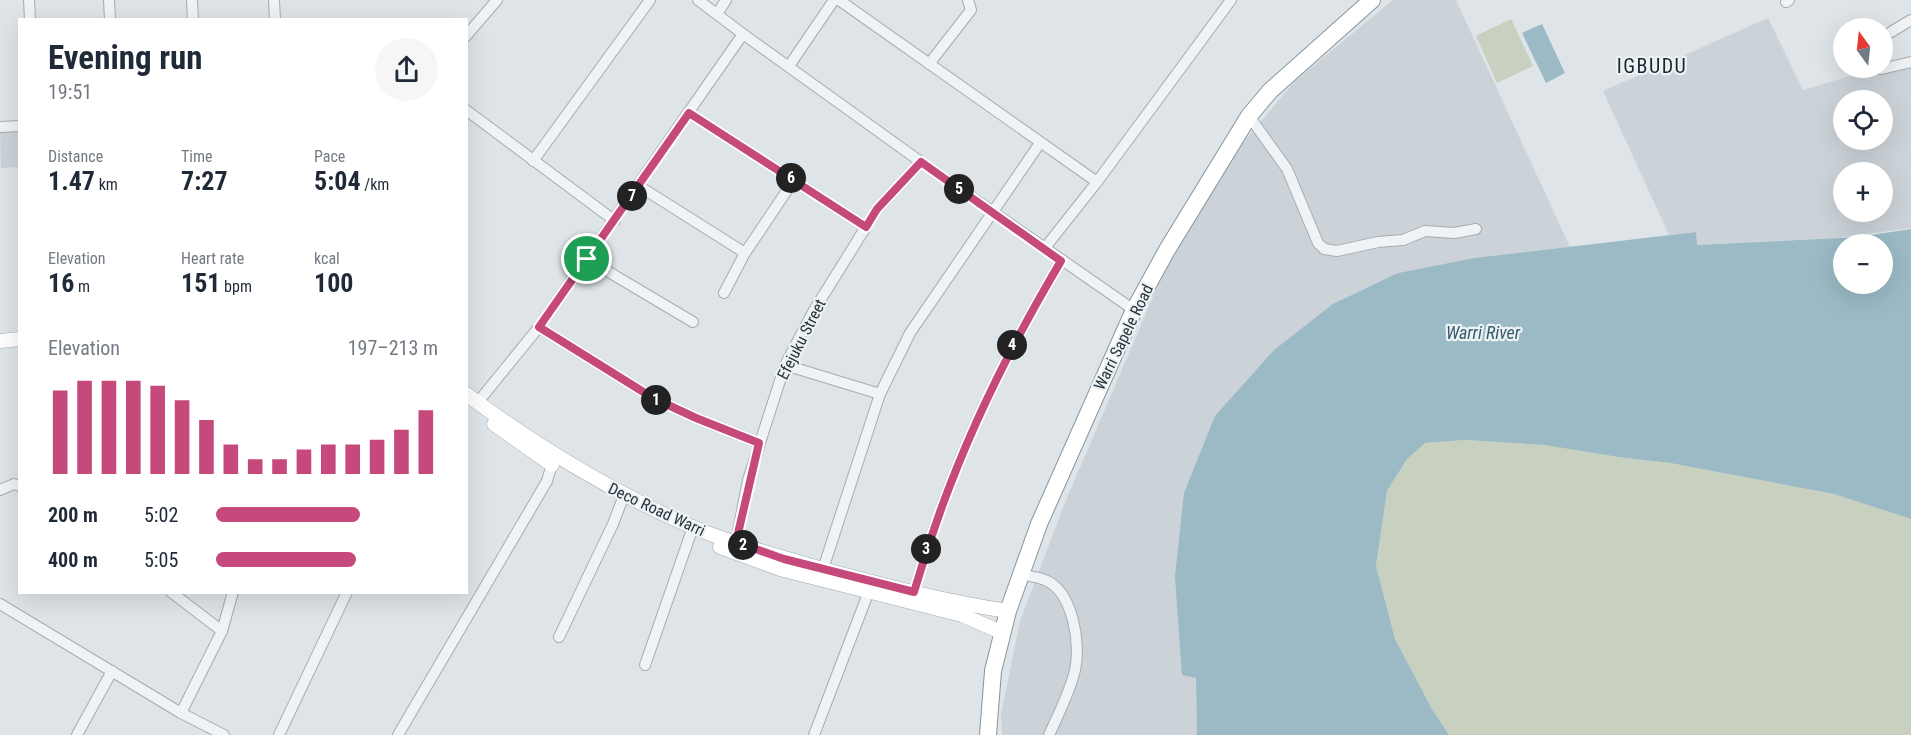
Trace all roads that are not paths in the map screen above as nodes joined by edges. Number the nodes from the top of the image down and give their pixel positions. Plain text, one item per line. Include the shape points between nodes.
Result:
1 (28, 0) edge
2 (109, 0) edge
3 (192, 0) edge
4 (274, 0) edge
5 (497, 0) edge
6 (650, 0) edge
7 (698, 0) edge
8 (726, 0) edge
9 (834, 0) edge
10 (839, 0) edge
11 (968, 0) edge
12 (1231, 0) edge
13 (1372, 0) edge
14 (717, 14) junction
15 (30, 18) edge
16 (110, 18) edge
17 (193, 18) edge
18 (275, 18) edge
19 (1911, 20) edge
20 (1893, 31) edge
21 (468, 34) edge
22 (743, 34) junction
23 (1911, 62) edge
24 (929, 64) junction
25 (789, 66) junction
26 (1893, 66) edge
27 (468, 112) edge
28 (689, 113) junction
29 (1250, 116) junction
30 (18, 126) edge
31 (0, 127) edge
32 (1041, 142) junction
33 (533, 161) junction
34 (921, 162) junction
35 (794, 180) junction
36 (1097, 182) junction
37 (639, 186) junction
38 (993, 213) junction
39 (615, 221) junction
40 (866, 227) junction
41 (1476, 229) dead end
42 (1044, 249) junction
43 (745, 253) junction
44 (587, 259) junction
45 (1061, 261) junction
46 (723, 293) dead end
47 (1134, 310) junction
48 (693, 322) dead end
49 (539, 327) junction
50 (18, 339) edge
51 (0, 341) edge
52 (18, 347) edge
53 (0, 349) edge
54 (785, 365) junction
55 (880, 394) junction
56 (470, 399) edge
57 (759, 443) junction
58 (552, 464) junction
59 (18, 485) edge
60 (0, 490) edge
61 (621, 503) junction
62 (691, 531) junction
63 (736, 542) junction
64 (823, 569) junction
65 (1022, 575) junction
66 (869, 591) junction
67 (914, 592) junction
68 (174, 594) edge
69 (232, 594) edge
70 (346, 594) edge
71 (0, 604) edge
72 (1008, 611) junction
73 (222, 631) junction
74 (1003, 633) junction
75 (559, 637) dead end
76 (645, 665) dead end
77 (112, 671) junction
78 (180, 713) junction
79 (77, 735) edge
80 (224, 735) edge
81 (279, 735) edge
82 (398, 735) edge
83 (814, 735) edge
84 (988, 735) edge
85 (1049, 735) edge

1 - 15 street
2 - 16 street
3 - 17 street
4 - 18 street
5 - 21 street
6 - 33 street
7 - 14 street
8 - 14 street
9 - 25 street
10 - 24 street
11 - 24 street via 972,10
12 - 36 street
13 - 29 highway, Warri Sapele Road via 1270,91
14 - 22 street
19 - 20 street
22 - 25 street
22 - 28 street
23 - 26 street
24 - 32 street
25 - 34 street
27 - 33 street
28 - 35 street
28 - 37 street
29 - 41 street via 1287,169 1324,249 1337,251 1403,240 1425,231
29 - 47 highway, Warri Sapele Road
30 - 31 street
32 - 36 street
32 - 38 street
33 - 39 street
34 - 38 street
34 - 40 street, Efejuku Street via 877,209
35 - 40 street
35 - 43 street
36 - 42 street
37 - 39 street
37 - 43 street
38 - 42 street
38 - 55 street via 910,333
39 - 44 street
40 - 54 street, Efejuku Street
42 - 45 street
43 - 46 street
44 - 48 street
44 - 49 street
45 - 47 street
45 - 67 street via 1015,339 982,407 952,476
47 - 65 highway, Warri Sapele Road via 1039,524
49 - 56 street
49 - 57 street via 653,398
50 - 51 main road
52 - 53 main road
54 - 55 street
54 - 57 street, Efejuku Street
55 - 64 street
56 - 58 main road, Deco Road Warri
56 - 62 main road, Deco Road Warri via 556,456
57 - 63 street, Efejuku Street
58 - 61 main road, Deco Road Warri
58 - 82 street via 547,481
59 - 60 street
61 - 62 main road, Deco Road Warri
61 - 75 street
62 - 63 main road, Deco Road Warri
62 - 66 main road, Deco Road Warri via 780,569
62 - 76 street
63 - 64 main road, Deco Road Warri
64 - 67 main road, Deco Road Warri
65 - 72 highway, Warri Sapele Road
65 - 85 street via 1045,580 1058,588 1071,609 1076,634 1076,670
66 - 74 main road, Deco Road Warri via 962,615
66 - 83 street
67 - 72 main road, Deco Road Warri
68 - 73 street
69 - 73 street
70 - 81 street
71 - 77 street
72 - 74 highway, Warri Sapele Road
73 - 78 street
74 - 84 highway, Warri Sapele Road via 993,671
77 - 78 street
77 - 79 street
78 - 80 street

